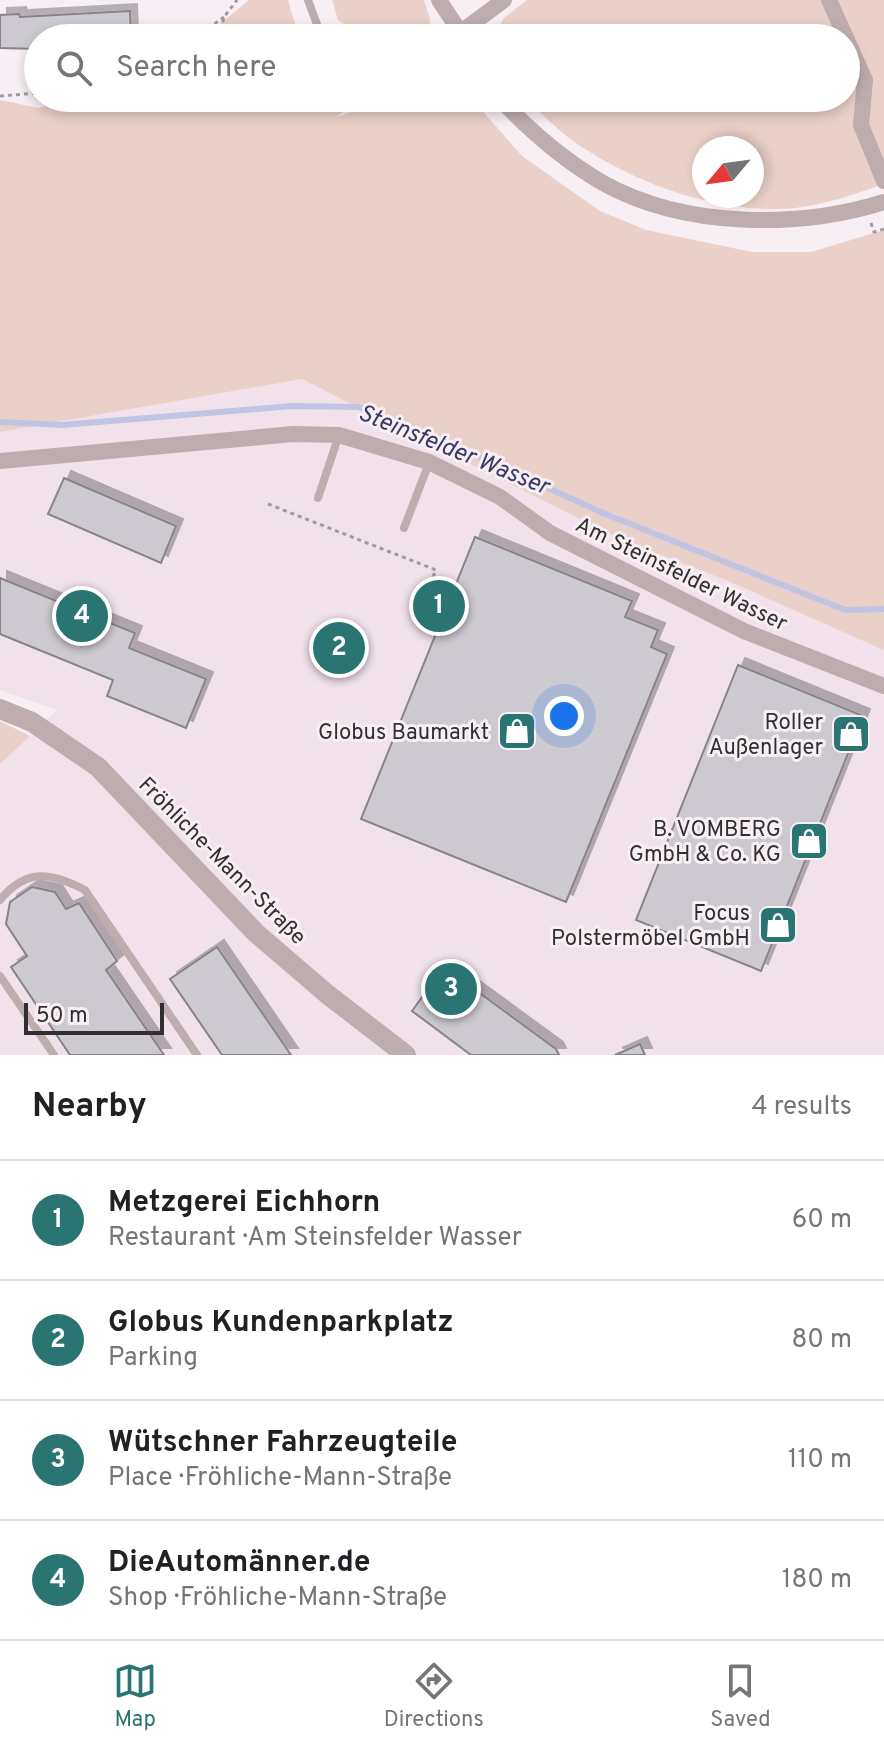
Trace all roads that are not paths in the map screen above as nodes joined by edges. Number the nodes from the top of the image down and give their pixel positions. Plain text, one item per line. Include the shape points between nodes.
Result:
1 (308, 0) edge
2 (439, 0) edge
3 (504, 0) edge
4 (829, 0) edge
5 (317, 24) edge
6 (452, 24) edge
7 (473, 24) edge
8 (840, 24) edge
9 (860, 69) edge
10 (512, 112) edge
11 (884, 181) edge
12 (884, 202) edge
13 (339, 435) junction
14 (0, 461) edge
15 (429, 462) junction
16 (318, 498) dead end
17 (404, 528) dead end
18 (884, 686) edge
19 (0, 709) edge
20 (0, 900) edge
21 (0, 976) edge
22 (54, 1055) edge
23 (197, 1055) edge
24 (406, 1055) edge

1 - 5 lane
2 - 6 street
3 - 7 street
4 - 8 street
9 - 11 street via 865,80 861,125
10 - 12 street via 575,165 606,185 652,203 715,217 783,221
13 - 14 street, Am Steinsfelder Wasser via 293,434
13 - 15 street, Am Steinsfelder Wasser
13 - 16 lane
15 - 17 lane
15 - 18 street, Am Steinsfelder Wasser via 500,497 550,533 744,631
19 - 24 street, Fröhliche-Mann-Straße via 32,722 98,767 256,933
20 - 23 lane via 10,887 32,876 58,876 85,890
21 - 22 lane

